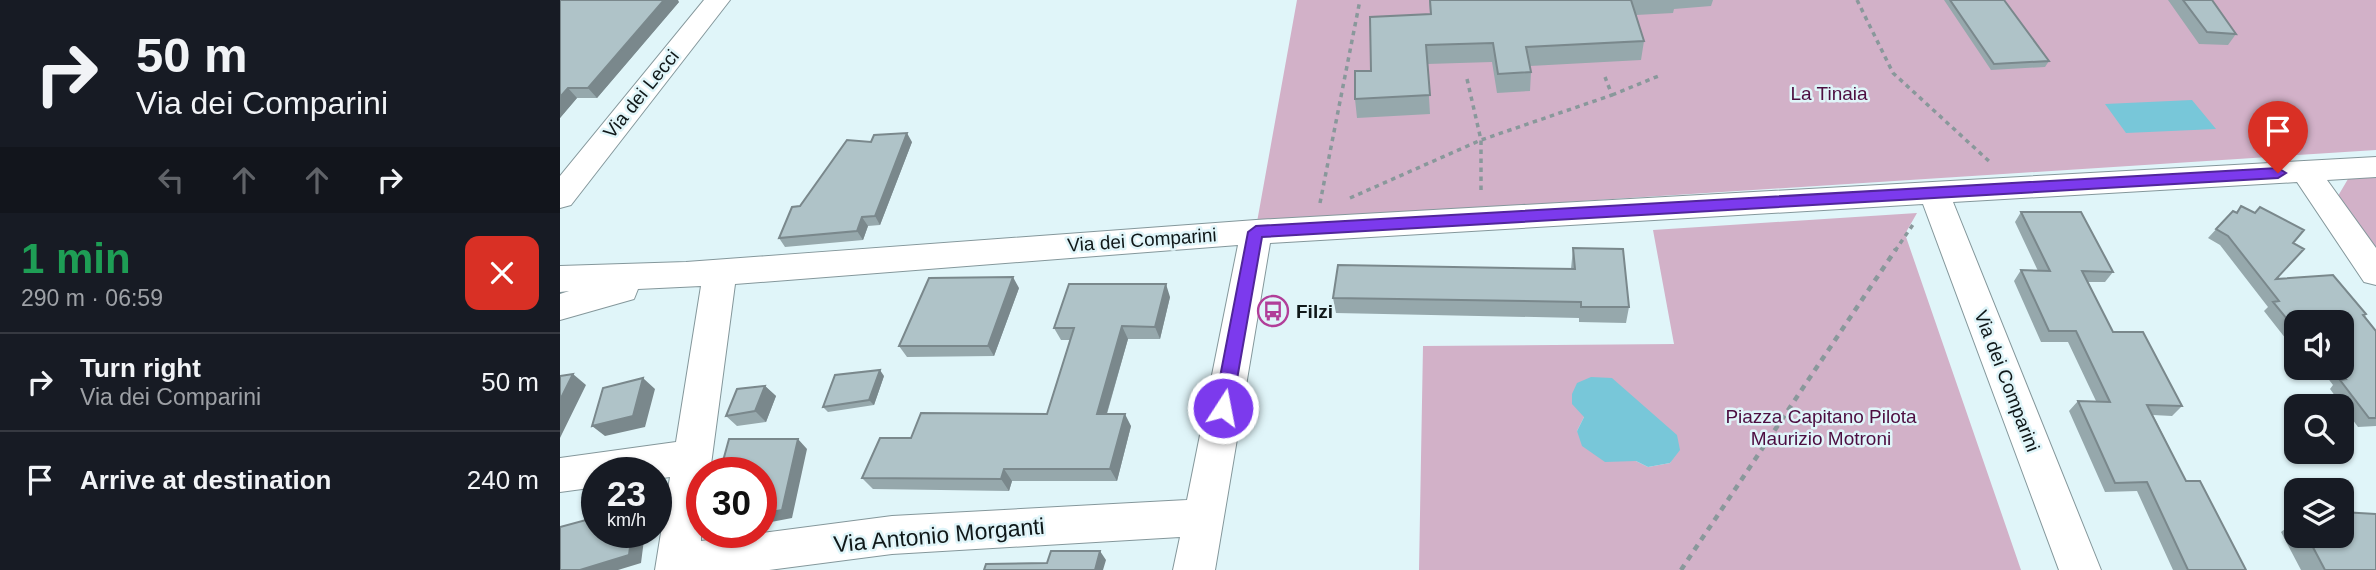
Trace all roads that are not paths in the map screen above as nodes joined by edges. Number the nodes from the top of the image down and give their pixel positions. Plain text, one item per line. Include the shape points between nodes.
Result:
1 (717, 0) edge
2 (2376, 167) edge
3 (2305, 171) junction
4 (562, 193) edge
5 (1934, 193) junction
6 (1256, 232) junction
7 (703, 273) junction
8 (2376, 273) edge
9 (560, 279) edge
10 (560, 307) edge
11 (692, 457) edge
12 (686, 458) edge
13 (560, 475) edge
14 (686, 498) edge
15 (1203, 517) junction
16 (676, 567) edge
17 (1194, 570) edge
18 (2080, 570) edge

1 - 4 street, Via dei Lecci
2 - 3 street, Via dei Comparini
3 - 5 street, Via dei Comparini
3 - 8 street
5 - 6 street, Via dei Comparini
5 - 18 street, Via dei Comparini
6 - 7 street, Via dei Comparini
6 - 15 street
7 - 9 street, Via dei Comparini
7 - 10 street, Via dei Comparini
7 - 11 street
12 - 13 street
14 - 16 street
15 - 16 street, Via Antonio Morganti via 892,535
15 - 17 street

